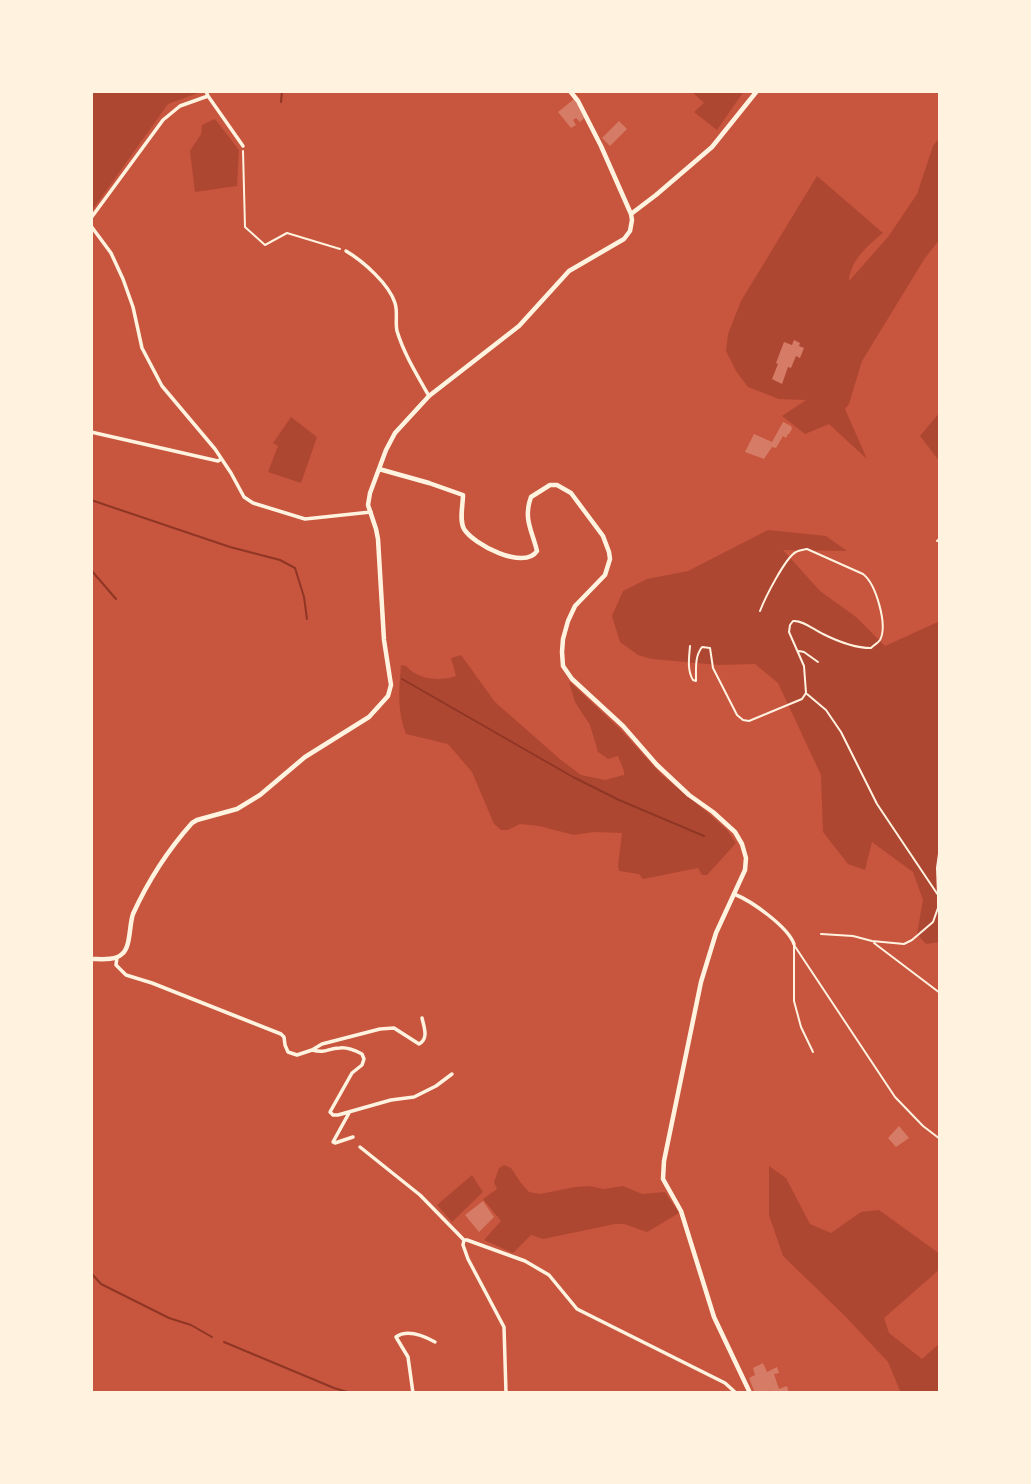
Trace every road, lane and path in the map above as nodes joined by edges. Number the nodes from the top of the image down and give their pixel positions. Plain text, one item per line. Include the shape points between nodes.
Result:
1 (570, 91) edge
2 (757, 91) edge
3 (207, 94) edge
4 (243, 146) joint
5 (631, 214) junction
6 (91, 218) edge
7 (91, 226) edge
8 (346, 251) joint
9 (429, 396) junction
10 (91, 432) edge
11 (221, 459) junction
12 (379, 469) junction
13 (371, 512) junction
14 (760, 611) dead end
15 (690, 646) dead end
16 (798, 651) junction
17 (818, 662) dead end
18 (806, 694) junction
19 (940, 847) edge
20 (734, 894) junction
21 (938, 895) junction
22 (821, 934) dead end
23 (872, 941) junction
24 (794, 944) junction
25 (117, 957) junction
26 (91, 959) edge
27 (940, 993) edge
28 (422, 1018) dead end
29 (312, 1050) junction
30 (813, 1052) dead end
31 (452, 1074) dead end
32 (350, 1111) junction
33 (353, 1137) dead end
34 (940, 1139) edge
35 (360, 1147) dead end
36 (464, 1240) junction
37 (435, 1342) dead end
38 (413, 1393) edge
39 (506, 1393) edge
40 (736, 1393) edge
41 (750, 1393) edge

1 - 5 street via 601,145
2 - 5 street via 712,146
3 - 4 street
3 - 6 street via 163,120
4 - 8 path via 245,227 264,245 287,233
5 - 9 street via 631,228 624,239 569,271 519,326
7 - 11 street via 123,279 142,348 162,386
8 - 9 street via 389,291 396,307 397,329
9 - 12 street via 395,433
10 - 11 street
11 - 13 street via 244,497 253,503 305,519
12 - 13 street via 370,493
12 - 20 street via 463,495 465,530 509,558 536,553 527,513 531,497 540,490 557,485 583,507 603,536 610,559 605,575 575,606 568,621 563,666 657,765 735,832 746,858
13 - 25 street via 378,539 391,685 388,696 369,717 305,757 250,802 192,823 150,879 131,919 128,947
14 - 16 lane via 795,552 807,548 869,578 883,622 881,638 872,648 793,621 789,632
15 - 18 lane via 693,680 698,651 710,649 713,668 743,720 758,718
16 - 17 lane
16 - 18 lane
18 - 21 lane via 827,710 877,804
19 - 21 lane
20 - 24 street via 760,909
20 - 41 street via 701,982 663,1179 681,1211 714,1317
21 - 23 lane via 933,922 912,940 904,944
22 - 23 lane
23 - 27 lane
24 - 30 lane via 794,1001
24 - 34 lane via 895,1097
25 - 26 street
25 - 29 street via 116,965 126,975 281,1034 288,1052 297,1055
28 - 29 street via 426,1036 419,1044 394,1028
29 - 32 street via 322,1053 340,1048 362,1054 362,1065 352,1073 330,1112
31 - 32 street via 414,1097
32 - 33 street via 333,1142
35 - 36 street via 420,1195
36 - 39 street via 468,1259 504,1327
36 - 40 street via 525,1261 549,1275 577,1309
37 - 38 street via 407,1333 396,1337 408,1357

